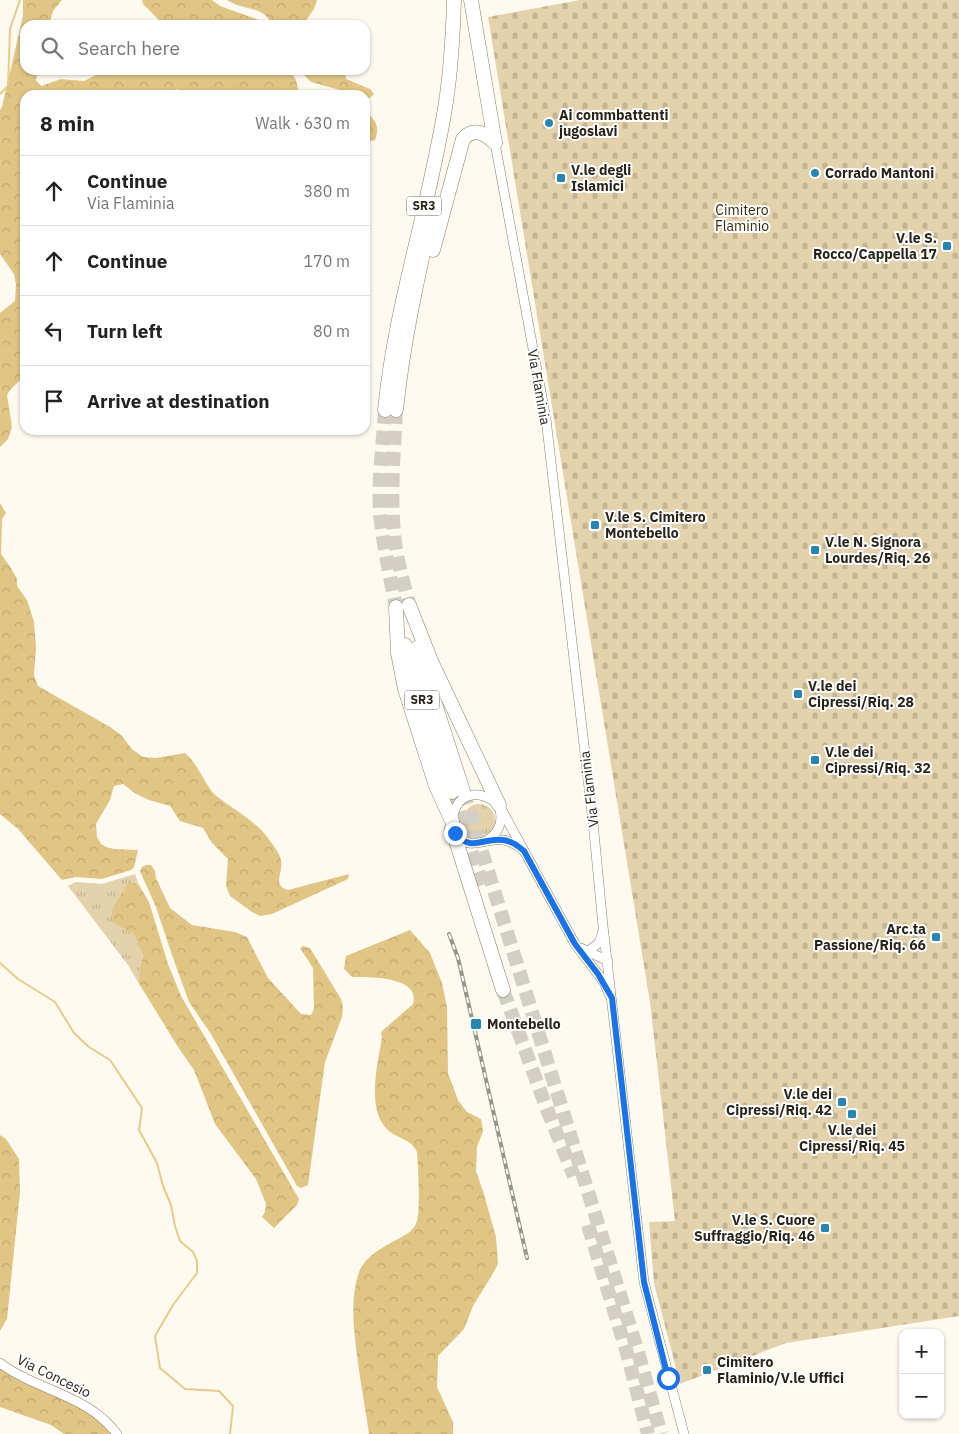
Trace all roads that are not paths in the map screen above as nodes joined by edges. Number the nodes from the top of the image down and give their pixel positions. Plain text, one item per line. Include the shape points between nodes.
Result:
1 (454, 0) edge
2 (462, 0) edge
3 (471, 0) edge
4 (495, 143) junction
5 (412, 304) junction
6 (402, 606) junction
7 (457, 792) tunnel mouth
8 (499, 805) junction
9 (452, 824) junction
10 (484, 842) junction
11 (524, 851) junction
12 (603, 926) junction
13 (588, 957) junction
14 (608, 964) junction
15 (503, 990) tunnel mouth
16 (612, 998) junction
17 (0, 1364) edge
18 (117, 1434) edge
19 (684, 1434) edge

1 - 5 highway, SR3 via 446,102 391,359 390,410
2 - 5 highway, SR3 via 458,77 449,137
3 - 4 highway
4 - 5 highway via 487,135 476,132 463,139 423,284
4 - 12 street, Via Flaminia via 546,419 594,822
6 - 7 highway, SR3
6 - 8 highway
6 - 9 highway via 398,653 405,690 436,786
8 - 9 street via 484,796 467,796 456,805
8 - 10 street via 502,816 499,826 494,835
8 - 11 street
9 - 10 street via 458,837 464,841
9 - 15 highway
10 - 11 street via 507,840
11 - 13 street via 575,944
12 - 13 street via 599,943
12 - 14 street, Via Flaminia
13 - 14 street
13 - 16 street
14 - 16 street, Via Flaminia
16 - 19 street, Via Flaminia via 644,1282
17 - 18 street, Via Concesio via 83,1404

